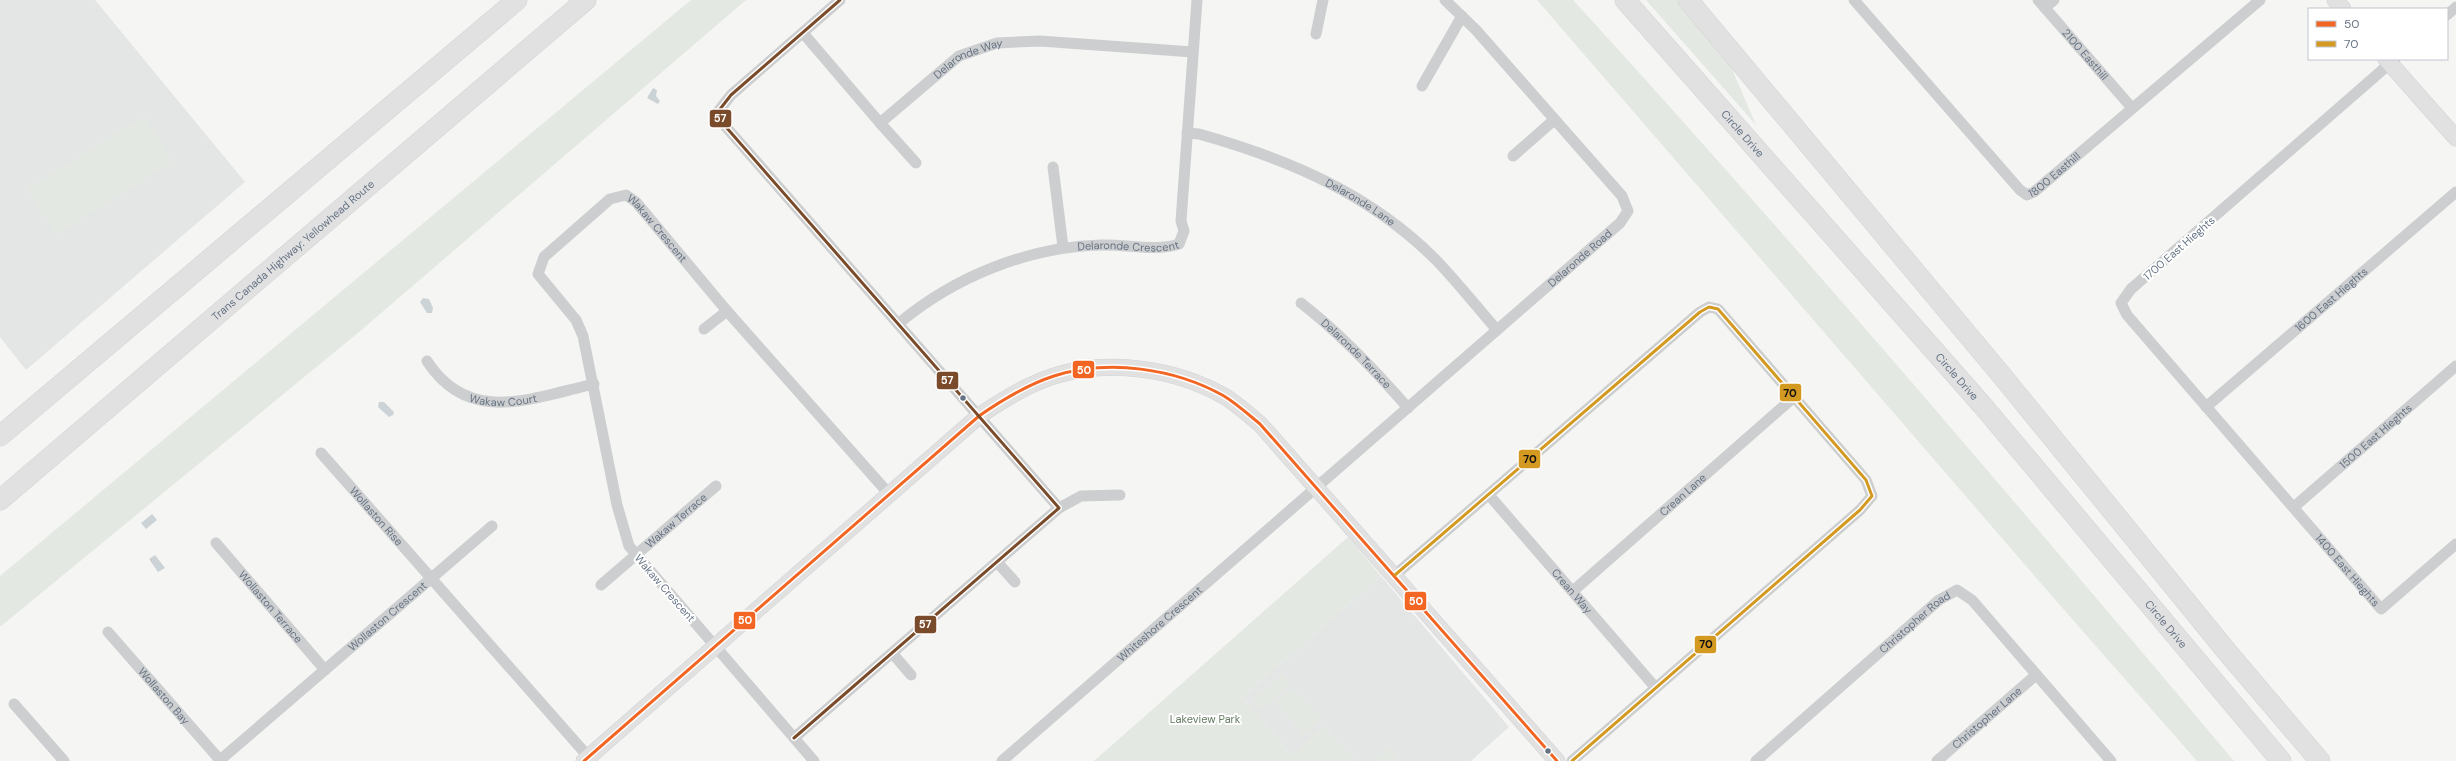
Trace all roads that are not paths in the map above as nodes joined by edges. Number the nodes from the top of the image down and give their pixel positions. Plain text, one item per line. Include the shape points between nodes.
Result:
1 (517, 0) edge
2 (586, 0) edge
3 (840, 0) edge
4 (1197, 0) edge
5 (1323, 0) edge
6 (1444, 0) edge
7 (1616, 0) edge
8 (1625, 0) edge
9 (1688, 0) edge
10 (1694, 0) edge
11 (1854, 0) edge
12 (2054, 0) edge
13 (2260, 0) edge
14 (2335, 0) edge
15 (2042, 4) edge
16 (2456, 7) edge
17 (2342, 8) edge
18 (2448, 14) edge
19 (1462, 16) junction
20 (803, 32) junction
21 (1316, 34) dead end
22 (1723, 39) junction
23 (1193, 52) junction
24 (2391, 61) edge
25 (1682, 66) junction
26 (1422, 86) dead end
27 (2132, 108) junction
28 (1554, 120) junction
29 (880, 123) junction
30 (1187, 133) junction
31 (2456, 138) edge
32 (1514, 156) dead end
33 (916, 163) dead end
34 (1053, 168) dead end
35 (2456, 192) edge
36 (1063, 247) junction
37 (1302, 303) dead end
38 (728, 311) junction
39 (898, 324) junction
40 (704, 329) dead end
41 (1497, 330) junction
42 (427, 360) dead end
43 (2456, 366) edge
44 (594, 384) junction
45 (1794, 397) junction
46 (2206, 406) junction
47 (1408, 408) junction
48 (979, 416) junction
49 (0, 436) edge
50 (321, 453) dead end
51 (2250, 457) joint
52 (716, 486) dead end
53 (1317, 488) junction
54 (889, 494) junction
55 (1120, 495) dead end
56 (1488, 495) junction
57 (0, 500) edge
58 (2294, 506) junction
59 (1059, 508) junction
60 (492, 526) dead end
61 (216, 543) dead end
62 (2456, 544) edge
63 (636, 555) junction
64 (997, 562) junction
65 (1395, 575) junction
66 (431, 579) junction
67 (1015, 582) dead end
68 (600, 585) dead end
69 (1572, 592) junction
70 (108, 632) dead end
71 (715, 646) junction
72 (893, 654) junction
73 (325, 670) junction
74 (911, 675) dead end
75 (2036, 675) junction
76 (1655, 687) junction
77 (14, 704) dead end
78 (794, 738) junction
79 (219, 760) edge
80 (588, 760) edge
81 (64, 761) edge
82 (814, 761) edge
83 (1002, 761) edge
84 (1557, 761) edge
85 (1572, 761) edge
86 (1756, 761) edge
87 (1937, 761) edge
88 (2111, 761) edge
89 (2281, 761) edge
90 (2320, 761) edge

1 - 49 highway
2 - 57 highway, Trans Canada Highway: Yellowhead Route
3 - 20 street
4 - 23 street, Delaronde Crescent
5 - 21 street
6 - 19 street, Delaronde Road
7 - 25 highway
8 - 25 highway, Circle Drive
9 - 22 highway
10 - 22 highway
11 - 27 street, 1800 Easthill via 2020,190 2028,194 2034,192
12 - 15 street
13 - 27 street, 1800 Easthill
14 - 17 street
15 - 27 street, 2100 Easthill
16 - 18 street
19 - 26 street
19 - 28 street, Delaronde Road
20 - 29 street
20 - 39 street via 731,95 716,112 726,127
22 - 90 highway via 2004,377 2228,653
23 - 29 street, Delaronde Way via 1040,41 997,43 959,56
23 - 30 street, Delaronde Crescent
24 - 31 street
24 - 46 street, 1700 East Hieghts via 2132,289 2122,303 2127,315
25 - 89 highway, Circle Drive via 1983,406
28 - 32 street
28 - 41 street, Delaronde Road via 1622,196 1628,211 1620,223
29 - 33 street
30 - 36 street, Delaronde Crescent via 1181,221 1184,231 1180,244 1167,248 1101,245
30 - 41 street, Delaronde Lane via 1199,134 1273,157 1357,197 1400,228 1436,261
34 - 36 street
35 - 46 street, 1600 East Hieghts
36 - 39 street, Delaronde Crescent via 1019,259 970,277 916,308
37 - 47 street, Delaronde Terrace via 1332,327
38 - 40 street
38 - 44 street, Wakaw Crescent via 636,202 626,195 610,199 544,257 538,274 576,320 585,342
38 - 54 street, Wakaw Crescent
39 - 48 street
41 - 47 street, Delaronde Road
42 - 44 street, Wakaw Court via 436,375 451,388 477,401 492,404 534,398
43 - 58 street, 1500 East Hieghts
44 - 63 street, Wakaw Crescent via 624,534
45 - 56 street via 1718,309 1708,307
45 - 69 street, Crean Lane
45 - 76 street via 1866,480 1872,496 1860,510
46 - 51 street, 1700 East Hieghts
47 - 53 street, Delaronde Road
48 - 53 street via 1002,400 1054,376 1105,367 1176,376 1224,396 1260,424
48 - 54 street
48 - 59 street
50 - 66 street, Wollaston Rise
51 - 58 street, 1400 East Hieghts
52 - 63 street, Wakaw Terrace
53 - 65 street
53 - 83 street, Whiteshore Crescent
54 - 71 street
55 - 59 street via 1081,496
56 - 65 street
56 - 69 street, Crean Way
58 - 62 street, 1400 East Hieghts via 2381,609
59 - 64 street
60 - 66 street
61 - 73 street, Wollaston Terrace
63 - 68 street, Wakaw Terrace
63 - 71 street, Wakaw Crescent
64 - 67 street
64 - 72 street
65 - 84 street
66 - 73 street, Wollaston Crescent
66 - 80 street, Wollaston Crescent
69 - 76 street, Crean Way
70 - 79 street, Wollaston Bay
71 - 78 street
71 - 80 street
72 - 74 street
72 - 78 street
73 - 79 street, Wollaston Crescent
75 - 86 street, Christopher Road via 1972,600 1957,590 1939,600
75 - 87 street, Christopher Lane
75 - 88 street, Christopher Road
76 - 85 street
77 - 81 street
78 - 82 street

